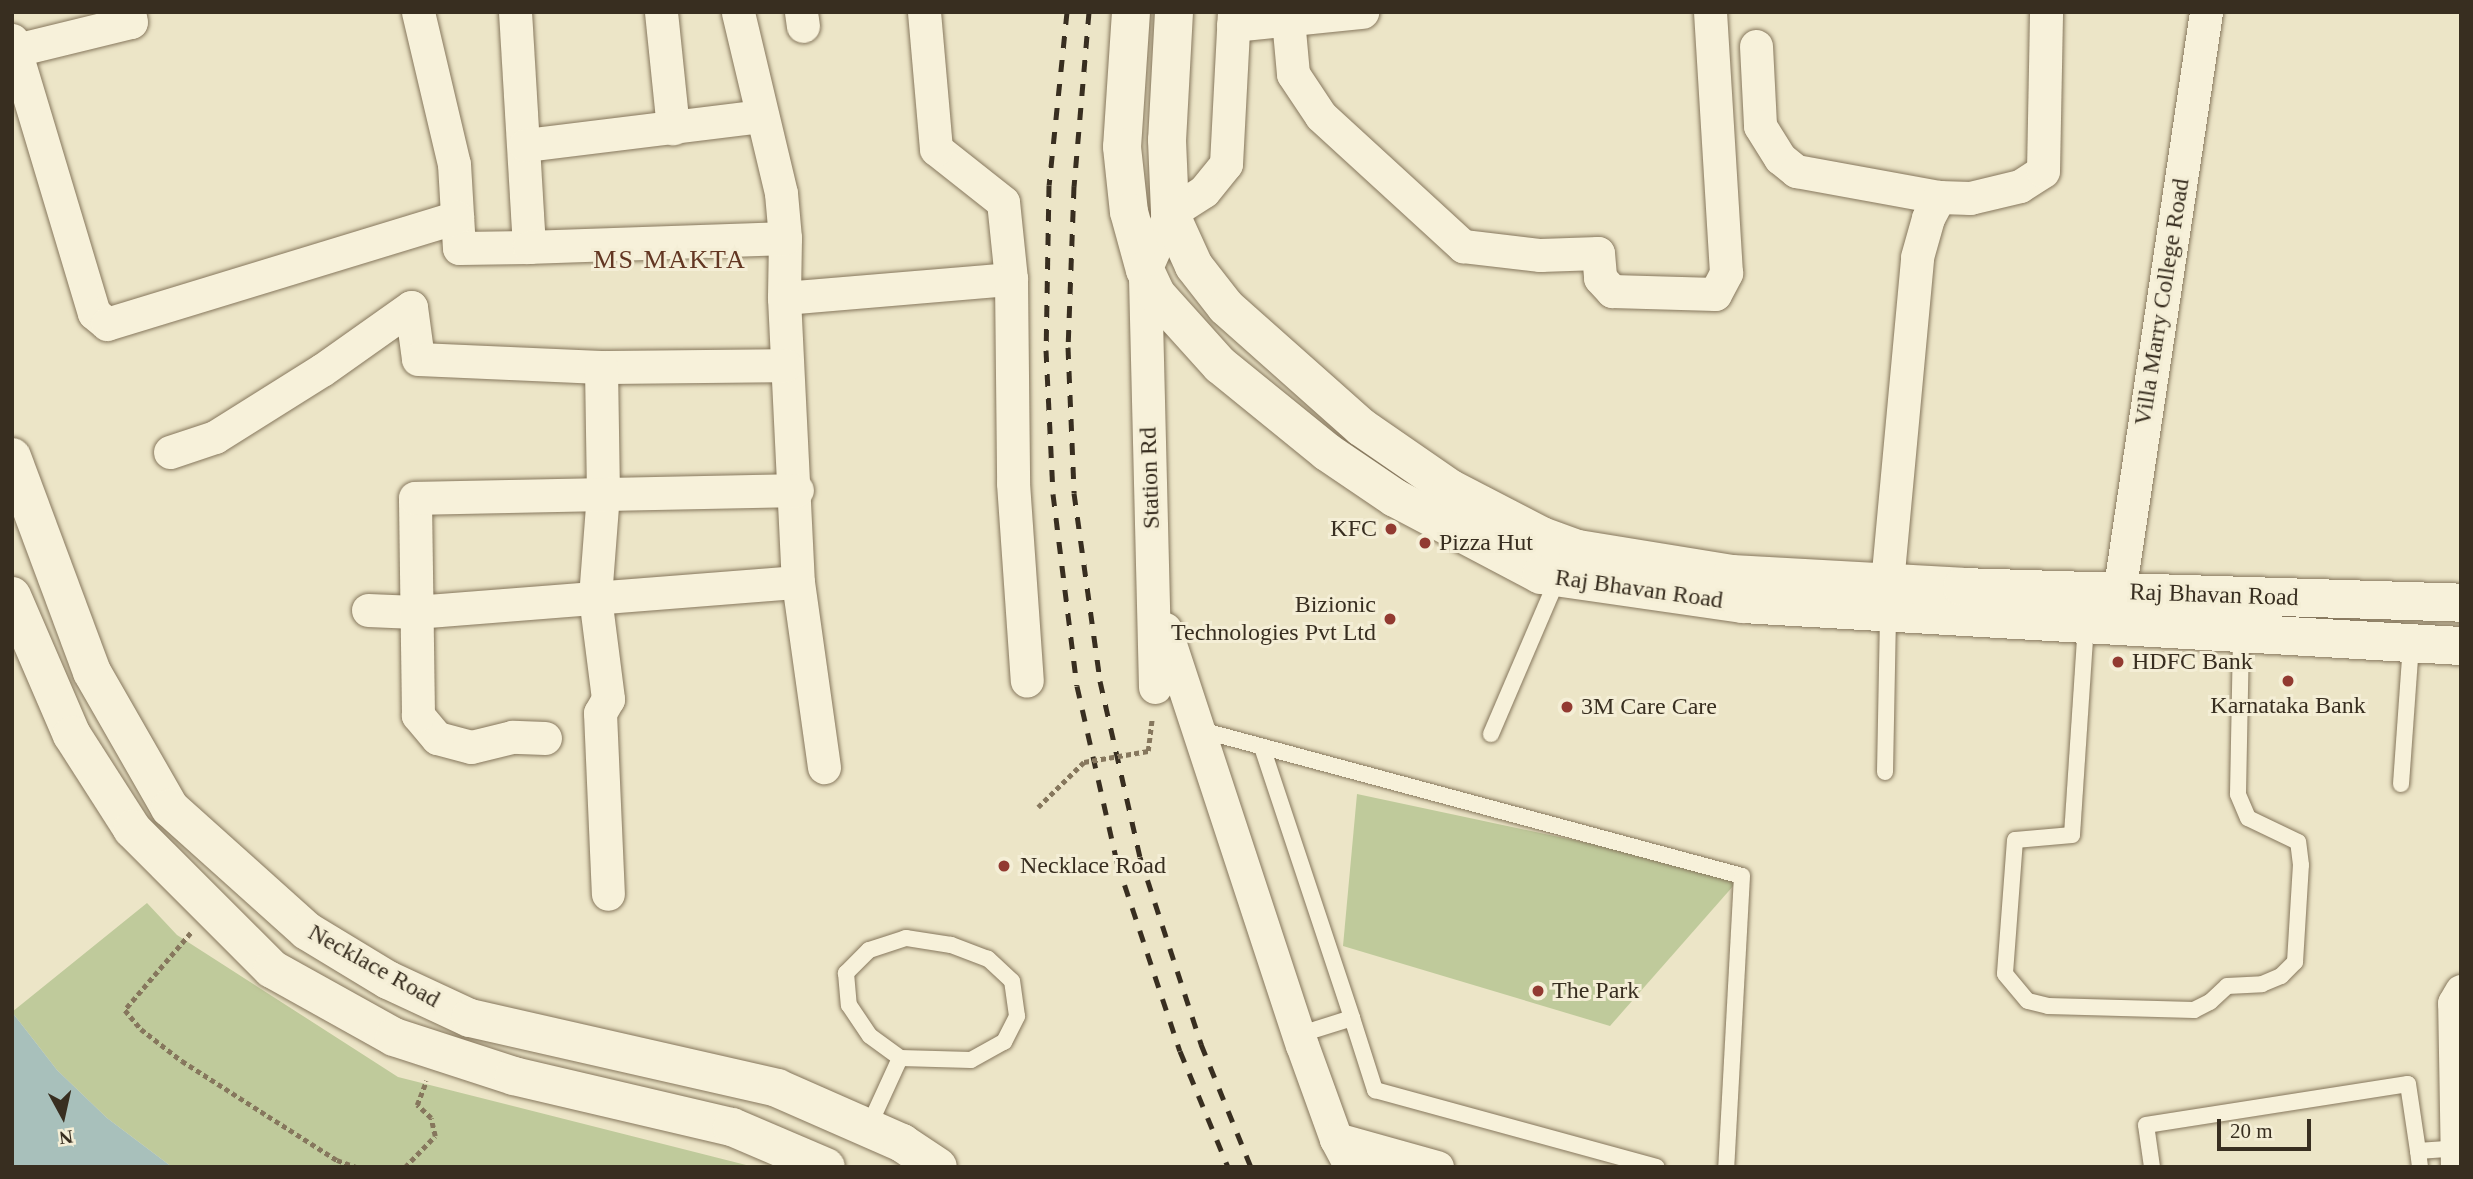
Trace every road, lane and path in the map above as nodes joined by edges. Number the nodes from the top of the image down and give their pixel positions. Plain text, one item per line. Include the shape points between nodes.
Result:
1 (129, 12) edge
2 (418, 12) edge
3 (515, 12) edge
4 (661, 12) edge
5 (738, 12) edge
6 (924, 12) edge
7 (1131, 12) edge
8 (1174, 12) edge
9 (1362, 12) edge
10 (1710, 12) edge
11 (2046, 12) edge
12 (2206, 12) edge
13 (1233, 18) edge
14 (1288, 19) junction
15 (14, 45) edge
16 (1756, 46) dead end
17 (760, 116) junction
18 (673, 128) junction
19 (526, 145) junction
20 (1940, 197) junction
21 (1170, 213) junction
22 (457, 217) junction
23 (785, 238) junction
24 (529, 247) junction
25 (1145, 270) junction
26 (1011, 279) junction
27 (784, 298) junction
28 (785, 365) junction
29 (601, 368) junction
30 (170, 452) dead end
31 (12, 457) edge
32 (797, 490) junction
33 (603, 493) junction
34 (1558, 578) junction
35 (798, 582) junction
36 (2119, 593) junction
37 (1153, 594) junction
38 (12, 596) edge
39 (595, 597) junction
40 (1888, 598) junction
41 (2461, 603) edge
42 (368, 611) dead end
43 (415, 612) junction
44 (2086, 624) junction
45 (2242, 633) junction
46 (2411, 643) junction
47 (2461, 646) edge
48 (1027, 681) dead end
49 (1155, 687) dead end
50 (1197, 729) junction
51 (1491, 734) dead end
52 (545, 738) dead end
53 (1262, 747) junction
54 (1148, 751) dead end
55 (824, 767) dead end
56 (1885, 772) dead end
57 (2401, 784) dead end
58 (1038, 807) dead end
59 (608, 894) dead end
60 (212, 909) junction
61 (2461, 991) edge
62 (1352, 1018) junction
63 (1298, 1035) junction
64 (437, 1051) junction
65 (900, 1058) junction
66 (868, 1128) junction
67 (1344, 1153) edge
68 (2457, 1157) edge
69 (2419, 1159) edge
70 (356, 1167) edge
71 (405, 1167) edge
72 (826, 1167) edge
73 (938, 1167) edge
74 (1437, 1167) edge
75 (1657, 1167) edge
76 (1727, 1167) edge
77 (2152, 1167) edge

1 - 15 street via 131,22
2 - 22 street via 454,164
3 - 19 street
4 - 18 street
5 - 17 street
6 - 26 street via 936,149 1003,202
7 - 25 main road, Raj Bhavan Road via 1122,148 1129,212
8 - 21 main road, Raj Bhavan Road via 1167,140
9 - 14 street
10 - 14 street via 1726,274 1715,294 1612,291 1600,278 1598,253 1540,255 1463,246 1321,116 1293,74
11 - 20 street via 2043,170 2020,186 1970,198
12 - 36 street, Villa Marry College Road
13 - 14 street
13 - 21 street via 1226,164 1204,191
15 - 22 street via 94,313 107,324
16 - 20 street via 1760,126 1780,158 1796,171
17 - 18 street
17 - 23 street via 781,193
18 - 19 street
19 - 24 street
20 - 40 street via 1928,218 1917,257
21 - 25 street
21 - 40 main road, Raj Bhavan Road via 1194,266 1226,307 1361,427 1473,501 1542,536 1620,558
22 - 24 street via 459,248
23 - 24 street
23 - 27 street
25 - 34 main road, Raj Bhavan Road via 1183,329 1327,452 1395,498 1541,575
25 - 37 street, Station Rd
26 - 27 street
26 - 48 street via 1013,483
27 - 28 street
28 - 29 street
28 - 32 street
29 - 30 street via 418,359 411,307 215,438
29 - 33 street
31 - 66 main road, Necklace Road via 92,672 170,807 307,931 387,980 470,1018 777,1088
32 - 33 street
32 - 35 street
33 - 39 street
33 - 43 street via 415,498
34 - 40 main road, Raj Bhavan Road via 1743,604
34 - 51 lane
35 - 39 street
35 - 55 street
36 - 40 main road, Raj Bhavan Road
36 - 41 main road, Raj Bhavan Road
37 - 49 street, Station Rd
37 - 50 street
38 - 60 main road, Necklace Road via 72,735 132,829
39 - 43 street
39 - 59 street via 608,699 600,713
40 - 44 main road, Raj Bhavan Road
40 - 56 lane
42 - 43 street
43 - 52 street via 418,715 437,737 471,747 512,737
44 - 45 main road, Raj Bhavan Road
44 - 45 lane via 2073,835 2015,840 2005,974 2028,1001 2048,1006 2193,1010 2227,986 2262,984 2281,976 2295,962 2301,865 2298,842 2248,818 2238,793
45 - 46 main road, Raj Bhavan Road
46 - 47 main road, Raj Bhavan Road
46 - 57 lane
50 - 53 lane
50 - 63 street
53 - 62 lane
53 - 76 lane via 1742,876
54 - 58 path, bridge via 1084,762
60 - 64 main road, Necklace Road via 272,969 394,1037
60 - 70 path via 125,1010 182,1061 337,1160
61 - 68 street via 2454,1003
62 - 63 lane
62 - 75 lane via 1375,1090
63 - 67 street
64 - 71 path via 417,1105 431,1118 435,1136
64 - 72 main road, Necklace Road via 514,1076 732,1127
65 - 65 lane via 971,1060 1004,1042 1017,1016 1012,981 988,959 951,945 906,938 869,950 846,973 849,1006 870,1036
65 - 66 lane
66 - 73 main road, Necklace Road
67 - 74 street
68 - 69 lane
69 - 77 lane via 2408,1084 2146,1125

